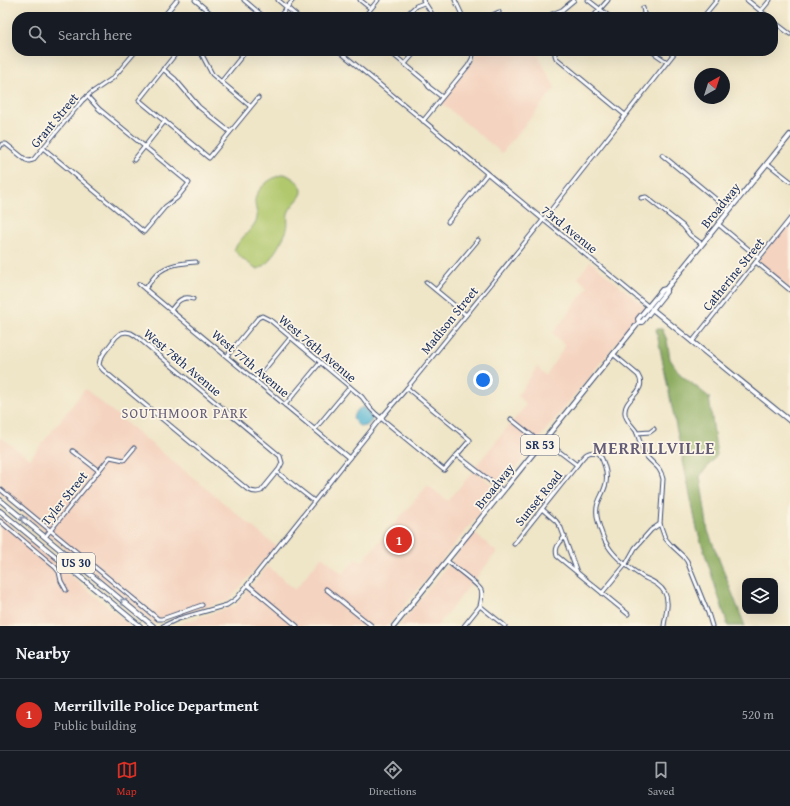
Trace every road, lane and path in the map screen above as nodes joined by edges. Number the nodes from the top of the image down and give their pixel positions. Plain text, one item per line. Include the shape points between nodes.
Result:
1 (177, 0) edge
2 (195, 0) edge
3 (244, 0) edge
4 (278, 0) edge
5 (293, 0) edge
6 (360, 0) edge
7 (378, 0) edge
8 (455, 0) edge
9 (574, 0) edge
10 (588, 0) edge
11 (608, 0) edge
12 (717, 0) edge
13 (747, 0) edge
14 (770, 0) edge
15 (424, 1) edge
16 (287, 8) junction
17 (370, 8) junction
18 (643, 8) dead end
19 (600, 9) junction
20 (761, 11) joint
21 (168, 12) edge
22 (209, 12) edge
23 (258, 12) edge
24 (283, 12) edge
25 (292, 12) edge
26 (367, 12) edge
27 (409, 12) edge
28 (431, 12) edge
29 (461, 12) edge
30 (557, 12) edge
31 (597, 12) edge
32 (604, 12) edge
33 (644, 12) edge
34 (707, 12) edge
35 (778, 24) edge
36 (789, 32) edge
37 (132, 56) edge
38 (174, 56) edge
39 (203, 56) edge
40 (242, 56) edge
41 (345, 56) edge
42 (396, 56) edge
43 (412, 56) edge
44 (473, 56) edge
45 (555, 56) edge
46 (658, 56) edge
47 (672, 56) edge
48 (667, 62) junction
49 (405, 64) junction
50 (163, 69) junction
51 (221, 82) junction
52 (87, 96) junction
53 (442, 97) junction
54 (258, 98) dead end
55 (250, 106) junction
56 (625, 115) junction
57 (165, 121) junction
58 (423, 121) junction
59 (230, 132) junction
60 (790, 134) edge
61 (0, 146) edge
62 (144, 147) junction
63 (43, 148) junction
64 (662, 155) dead end
65 (134, 160) dead end
66 (768, 162) junction
67 (487, 174) junction
68 (790, 181) edge
69 (641, 198) dead end
70 (729, 210) junction
71 (790, 219) edge
72 (544, 220) junction
73 (448, 222) dead end
74 (718, 224) junction
75 (478, 240) dead end
76 (702, 244) junction
77 (759, 258) junction
78 (196, 262) dead end
79 (756, 262) junction
80 (426, 282) dead end
81 (139, 284) dead end
82 (145, 289) junction
83 (436, 290) junction
84 (790, 290) edge
85 (193, 299) dead end
86 (650, 308) junction
87 (171, 310) junction
88 (466, 315) junction
89 (291, 337) junction
90 (692, 342) junction
91 (613, 354) junction
92 (227, 356) junction
93 (320, 363) junction
94 (256, 380) junction
95 (350, 387) junction
96 (408, 388) junction
97 (285, 405) junction
98 (381, 418) junction
99 (511, 419) dead end
100 (790, 421) edge
101 (315, 429) junction
102 (654, 429) dead end
103 (637, 433) junction
104 (543, 442) junction
105 (134, 448) dead end
106 (73, 451) dead end
107 (458, 455) junction
108 (349, 458) junction
109 (577, 465) junction
110 (99, 471) junction
111 (277, 472) junction
112 (0, 489) edge
113 (503, 492) junction
114 (0, 500) edge
115 (314, 501) junction
116 (542, 509) junction
117 (1, 513) edge
118 (0, 521) edge
119 (660, 524) junction
120 (50, 531) junction
121 (565, 536) junction
122 (45, 537) junction
123 (514, 544) dead end
124 (60, 560) junction
125 (447, 561) junction
126 (89, 563) junction
127 (626, 564) junction
128 (55, 567) junction
129 (84, 570) junction
130 (578, 574) junction
131 (248, 585) junction
132 (326, 589) dead end
133 (66, 590) dead end
134 (602, 593) junction
135 (480, 606) junction
136 (200, 613) junction
137 (628, 614) dead end
138 (140, 626) edge
139 (153, 626) edge
140 (162, 626) edge
141 (297, 626) edge
142 (372, 626) edge
143 (394, 626) edge
144 (464, 626) edge
145 (505, 626) edge
146 (664, 626) edge
147 (712, 626) edge

1 - 21 street
2 - 22 street
3 - 23 street
4 - 16 street
5 - 16 street
6 - 17 street
7 - 17 street
8 - 29 street
9 - 30 street
10 - 19 street
11 - 19 street
12 - 34 street
13 - 20 street
14 - 20 street
15 - 27 street
15 - 28 street
16 - 24 street
16 - 25 street
17 - 26 street
18 - 33 street
19 - 31 street
19 - 32 street
35 - 36 street
37 - 52 street, Grant Street via 113,78
38 - 50 street
39 - 51 street via 211,72
40 - 51 street
41 - 58 street, 73rd Avenue
42 - 49 street
43 - 49 street
44 - 53 street via 468,66
45 - 56 street
46 - 48 street
47 - 48 street, Madison Street
48 - 56 street, Madison Street
49 - 53 street
50 - 57 street via 139,100
50 - 59 street via 199,107
51 - 55 street
52 - 62 street
52 - 63 street, Grant Street
53 - 58 street
54 - 55 street
55 - 59 street
56 - 72 street, Madison Street
57 - 59 street via 209,158
57 - 62 street
58 - 67 street, 73rd Avenue
60 - 66 main road, Broadway / SR 53
61 - 63 street, Grant Street via 7,144 29,160 34,159
62 - 63 street via 189,183 144,232
62 - 65 street
64 - 70 street
66 - 68 street
66 - 70 main road, Broadway / SR 53
67 - 72 street, 73rd Avenue
67 - 73 street
69 - 76 street via 646,197
70 - 74 main road, Broadway / SR 53
71 - 77 street, Catherine Street
72 - 86 street, 73rd Avenue
72 - 88 street, Madison Street
74 - 76 main road, Broadway / SR 53
74 - 77 street
75 - 83 street
76 - 86 main road, Broadway / SR 53 via 666,292
77 - 79 street, Catherine Street
78 - 82 street via 166,268
79 - 84 street
79 - 90 street, Catherine Street
80 - 83 street
81 - 82 street, West 77th Avenue
82 - 87 street, West 77th Avenue
83 - 88 street
85 - 87 street via 183,298
86 - 90 main road, 73rd Avenue
86 - 91 main road, Broadway / SR 53 via 642,322 639,322
87 - 92 street, West 77th Avenue
88 - 96 street, Madison Street
89 - 92 street, West 76th Avenue via 262,316
89 - 93 street, West 76th Avenue
89 - 94 street
90 - 100 main road, 73rd Avenue
91 - 103 street via 640,378 640,387 625,410 626,418
91 - 104 main road, Broadway / SR 53
92 - 94 street, West 77th Avenue
93 - 95 street, West 76th Avenue
93 - 97 street
94 - 97 street, West 77th Avenue
95 - 98 street, West 76th Avenue
95 - 101 street
96 - 98 street, Madison Street
96 - 107 street via 470,440
97 - 101 street, West 77th Avenue
98 - 107 street, West 76th Avenue via 444,470
98 - 108 street, Madison Street
99 - 104 street
101 - 108 street, West 77th Avenue
102 - 103 street via 650,432
103 - 119 street via 646,456 658,467 663,479
104 - 109 street
104 - 113 main road, Broadway / SR 53
105 - 110 street, Tyler Street via 124,460 110,457
106 - 110 street
107 - 113 street
108 - 115 street, Madison Street
109 - 116 street, Sunset Road
109 - 127 street, Sunset Road via 586,453 599,454 603,459 606,483 596,509 598,520 609,547
110 - 120 street, Tyler Street
111 - 111 street, West 78th Avenue via 282,463 280,456 136,336 121,333 104,353 99,365 103,370 247,489 261,491
111 - 115 street
112 - 120 street
113 - 125 main road, Broadway / SR 53
122 -> 114 main road, US 30
115 - 131 street, Madison Street
116 - 121 street via 561,528
116 - 123 street, Sunset Road
117 - 124 main road, US 30
118 - 128 street
119 - 127 street via 635,548
119 - 147 street via 665,538 687,561
120 - 122 street, Tyler Street
120 - 126 street
121 - 130 street
121 - 130 street via 555,551 557,556
122 - 129 main road, US 30
124 - 128 street
124 - 138 main road, US 30
125 - 135 street via 481,590
125 - 143 main road, Broadway / SR 53
126 - 129 street
126 - 136 street via 158,619 200,606
127 - 134 street
127 - 146 street via 658,584 664,591 667,600
128 - 133 street
139 -> 129 main road, US 30
130 - 134 street
131 - 136 street, Madison Street via 227,605
131 - 141 street
132 - 142 street
134 - 137 street
135 - 144 street
135 - 145 street
136 - 140 street

